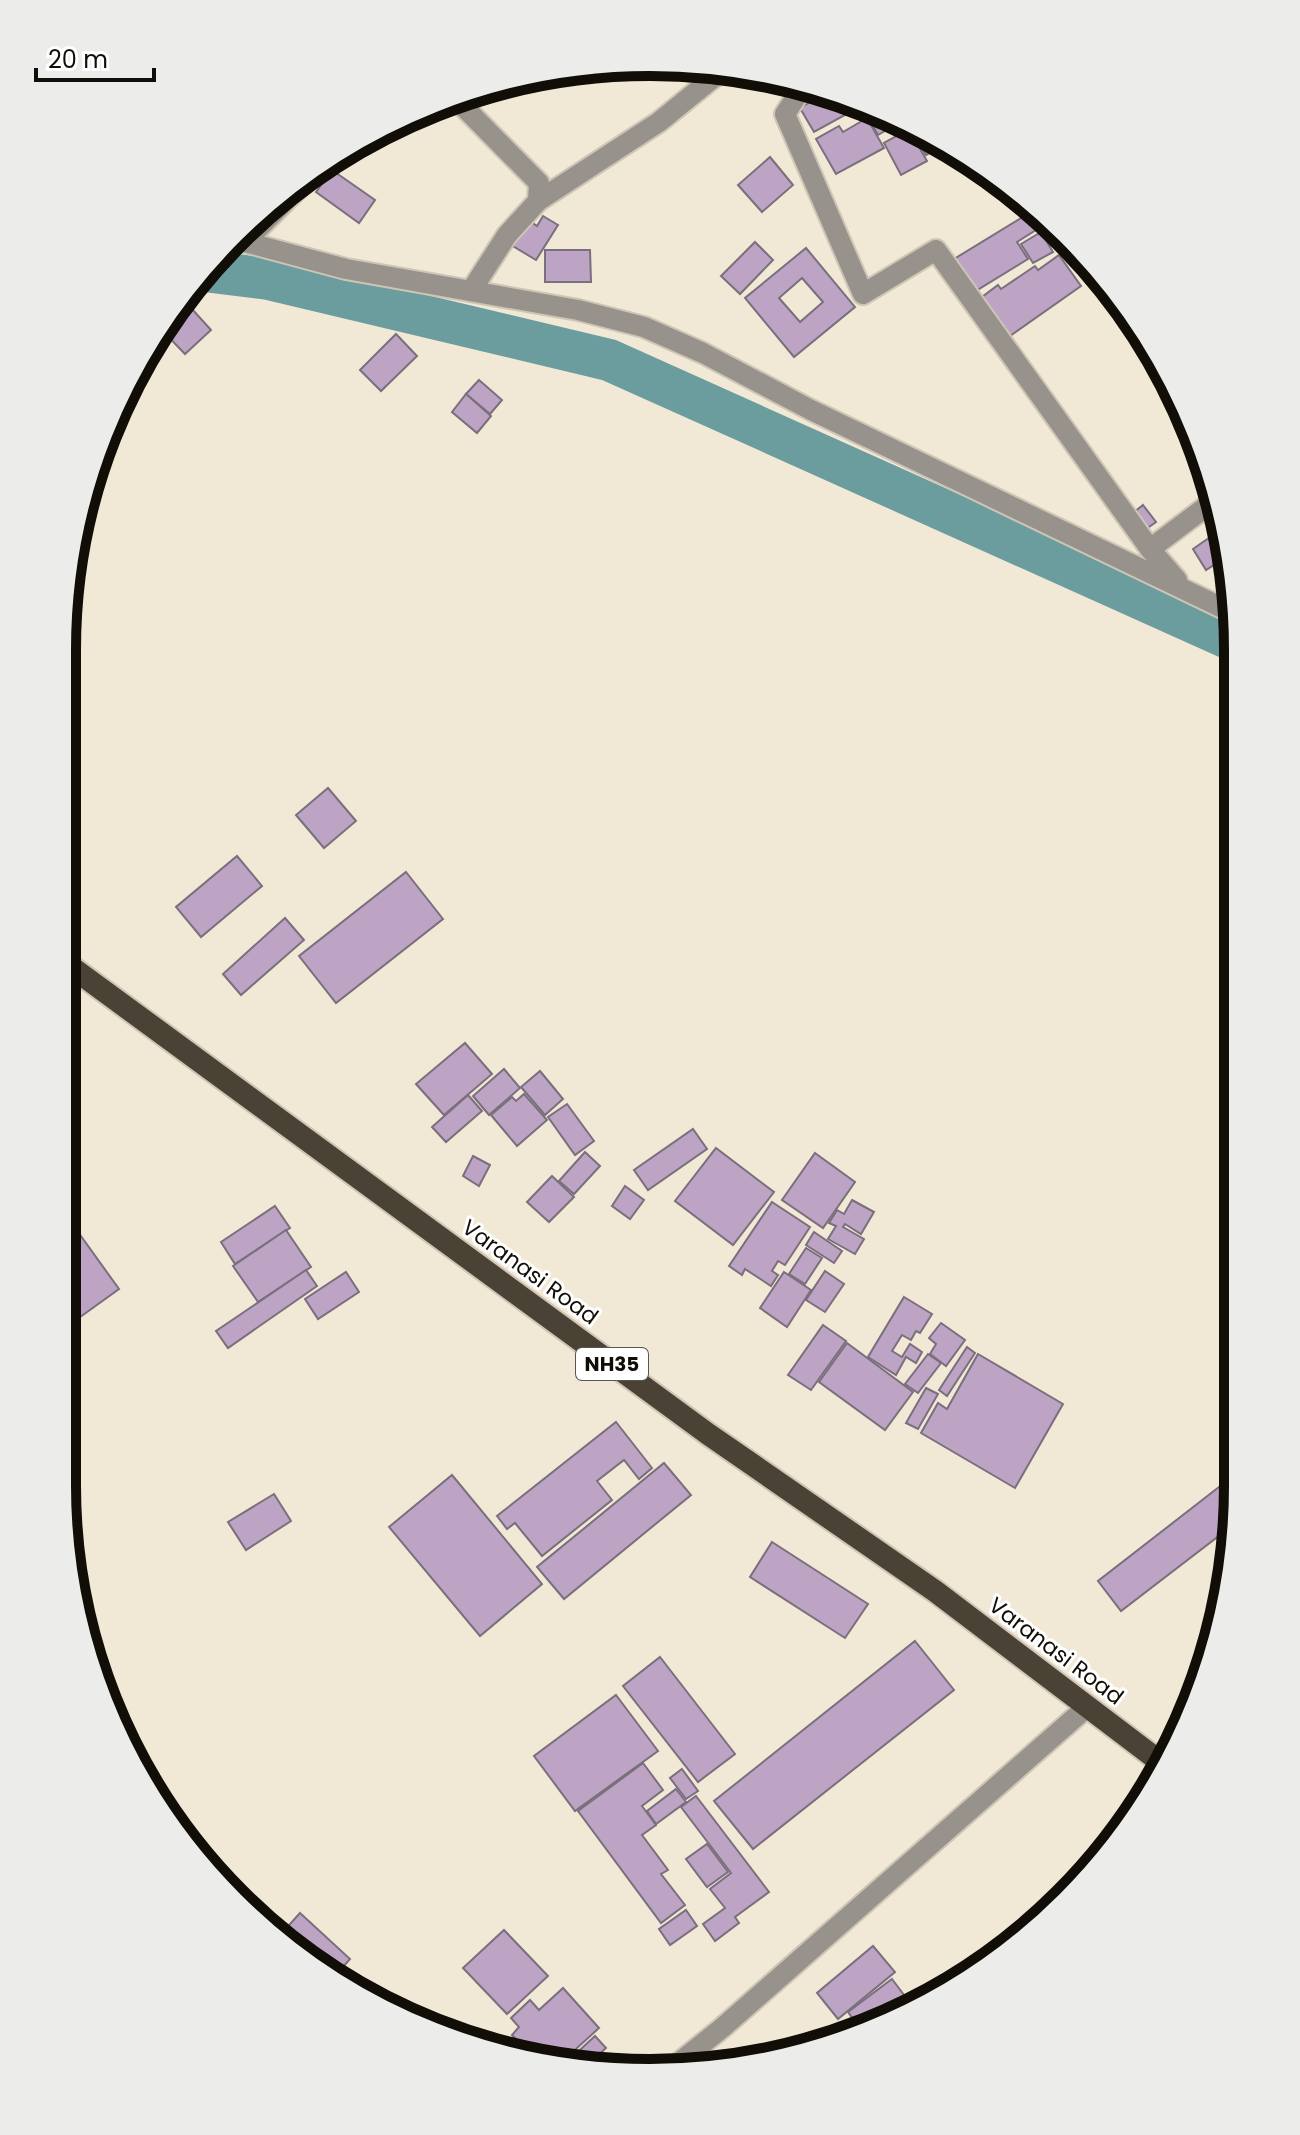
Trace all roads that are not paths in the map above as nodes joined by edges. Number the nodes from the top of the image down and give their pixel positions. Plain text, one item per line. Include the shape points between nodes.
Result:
1 (711, 79) edge
2 (797, 96) edge
3 (463, 107) edge
4 (538, 201) junction
5 (244, 244) edge
6 (471, 291) junction
7 (1205, 507) edge
8 (1150, 549) junction
9 (1185, 589) junction
10 (1223, 608) edge
11 (76, 971) edge
12 (1087, 1707) junction
13 (1155, 1758) edge
14 (684, 2058) edge

1 - 4 street via 659,122
2 - 8 street via 785,114 863,294 936,250
3 - 4 street via 539,183
4 - 6 street via 507,235
5 - 6 street
6 - 9 street via 644,327
7 - 8 street
8 - 9 street
9 - 10 street
11 - 12 highway, Varanasi Road / NH35 via 695,1425 935,1591
12 - 13 highway, Varanasi Road / NH35
12 - 14 street

